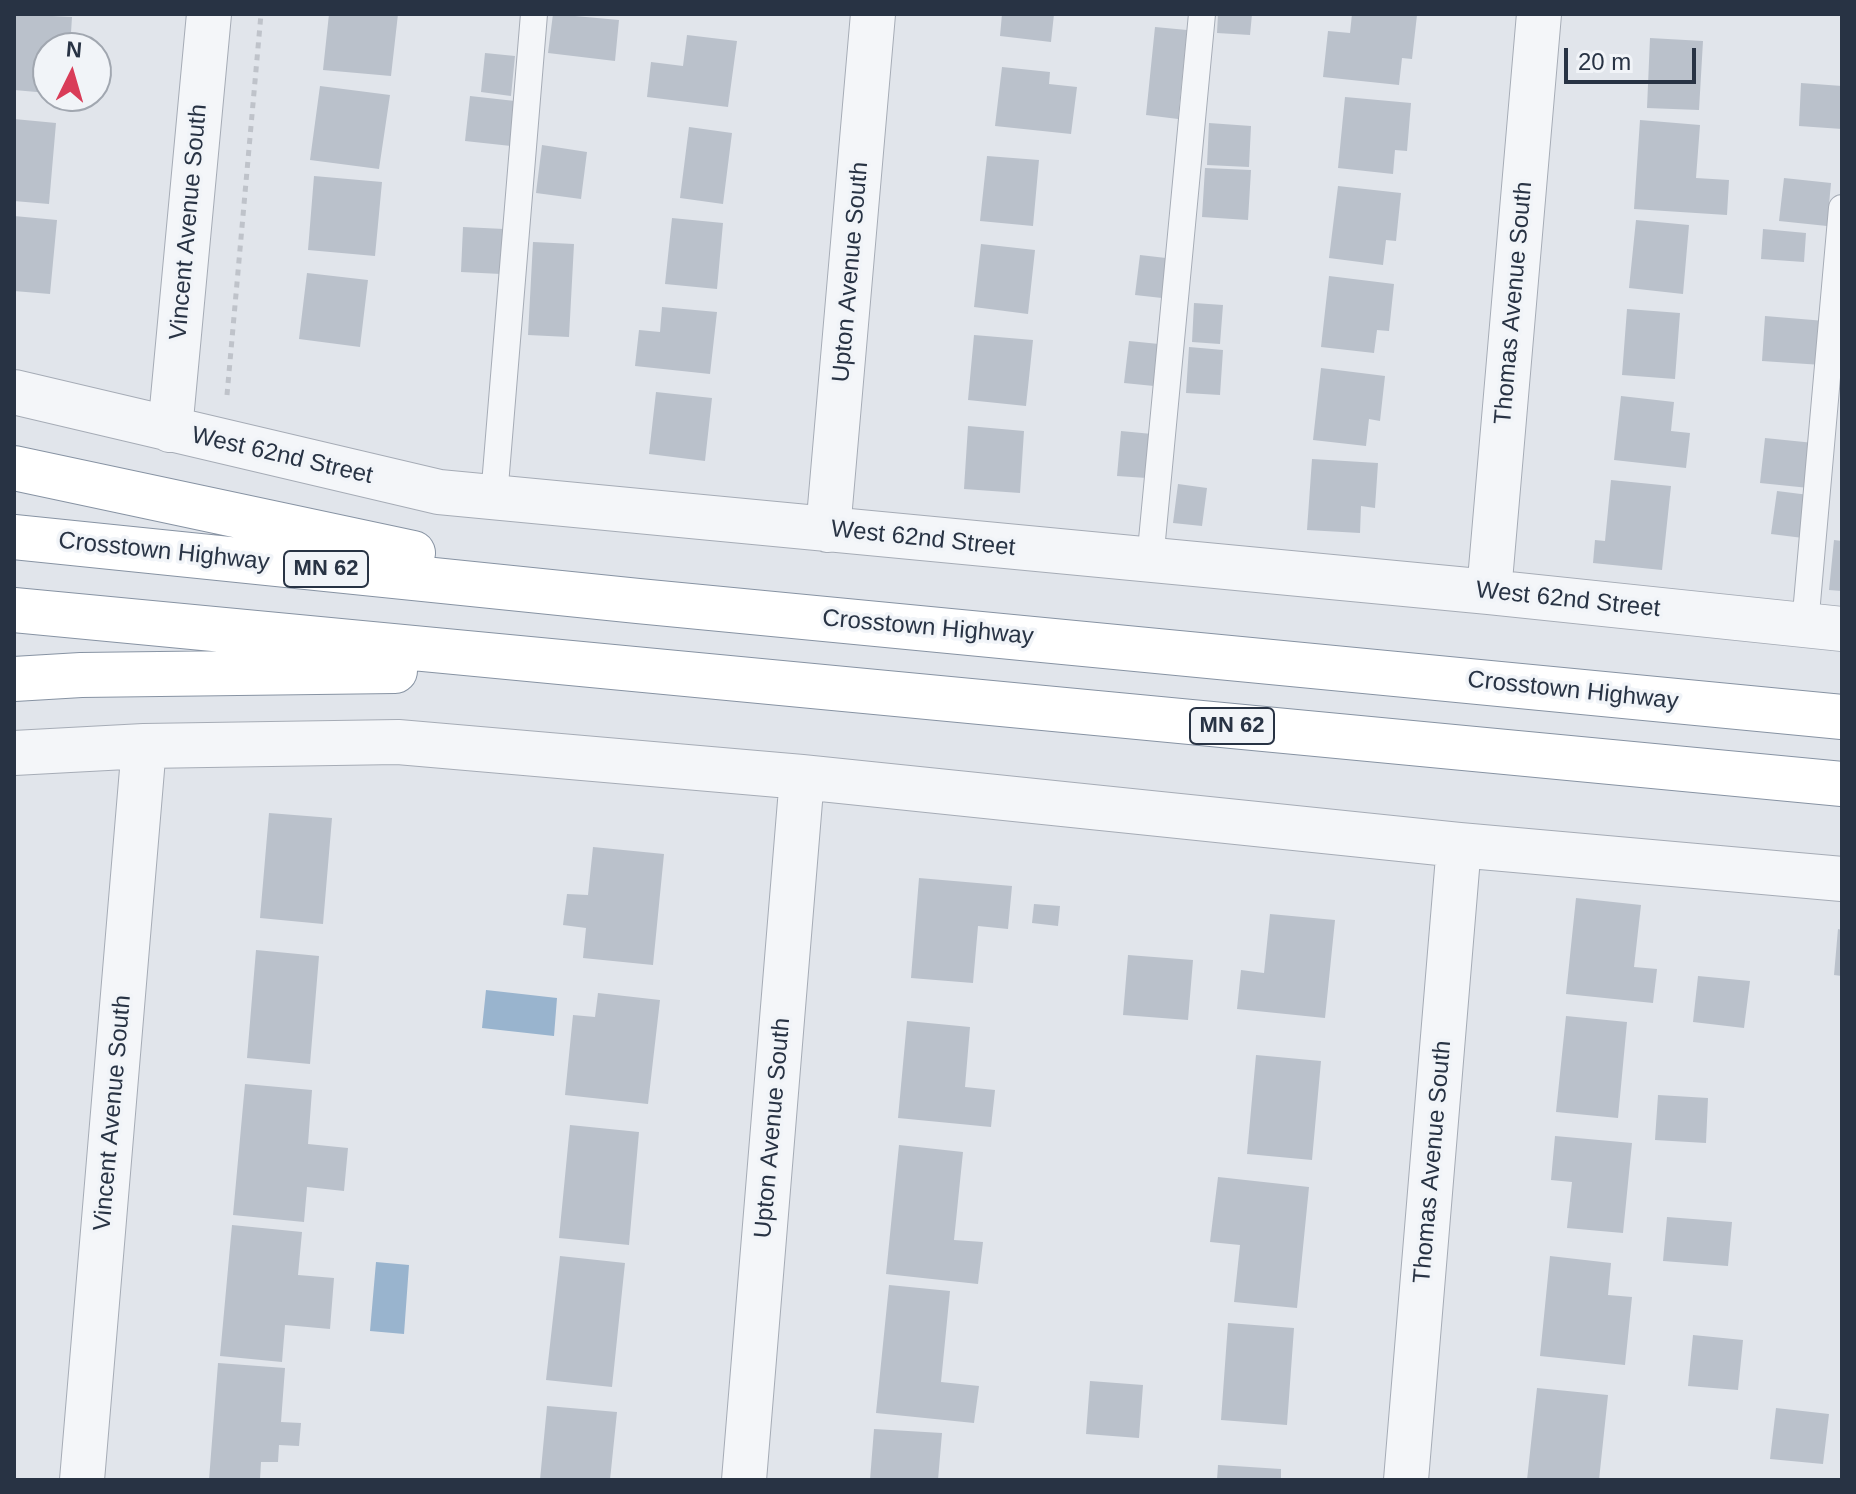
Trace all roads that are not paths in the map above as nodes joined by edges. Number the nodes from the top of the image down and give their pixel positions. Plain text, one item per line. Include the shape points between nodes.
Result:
1 (209, 14) edge
2 (534, 14) edge
3 (873, 14) edge
4 (1202, 14) edge
5 (1539, 14) edge
6 (1842, 208) edge
7 (14, 392) edge
8 (170, 430) junction
9 (14, 468) edge
10 (494, 497) junction
11 (828, 530) junction
12 (14, 537) edge
13 (1150, 561) junction
14 (1489, 592) junction
15 (638, 601) junction
16 (14, 610) edge
17 (1823, 627) edge
18 (623, 669) junction
19 (14, 679) edge
20 (1842, 717) edge
21 (144, 746) junction
22 (14, 753) edge
23 (802, 777) junction
24 (1842, 784) edge
25 (1459, 845) junction
26 (1842, 879) edge
27 (82, 1480) edge
28 (744, 1480) edge
29 (1406, 1480) edge

1 - 8 street, Vincent Avenue South
2 - 10 lane
3 - 11 street, Upton Avenue South
4 - 13 lane
5 - 14 street, Thomas Avenue South
6 - 17 lane
7 - 8 street, West 62nd Street
8 - 10 street, West 62nd Street via 439,492
9 - 15 highway
10 - 11 street, West 62nd Street
11 - 13 street, West 62nd Street
12 - 15 highway, Crosstown Highway / MN 62
13 - 14 street, West 62nd Street
14 - 17 street, West 62nd Street
15 - 20 highway, Crosstown Highway / MN 62
16 - 18 highway, MN 62
18 - 19 highway
18 - 24 highway, MN 62
21 - 22 street
21 - 23 street via 398,742
21 - 27 street, Vincent Avenue South
23 - 25 street
23 - 28 street, Upton Avenue South
25 - 26 street
25 - 29 street, Thomas Avenue South

